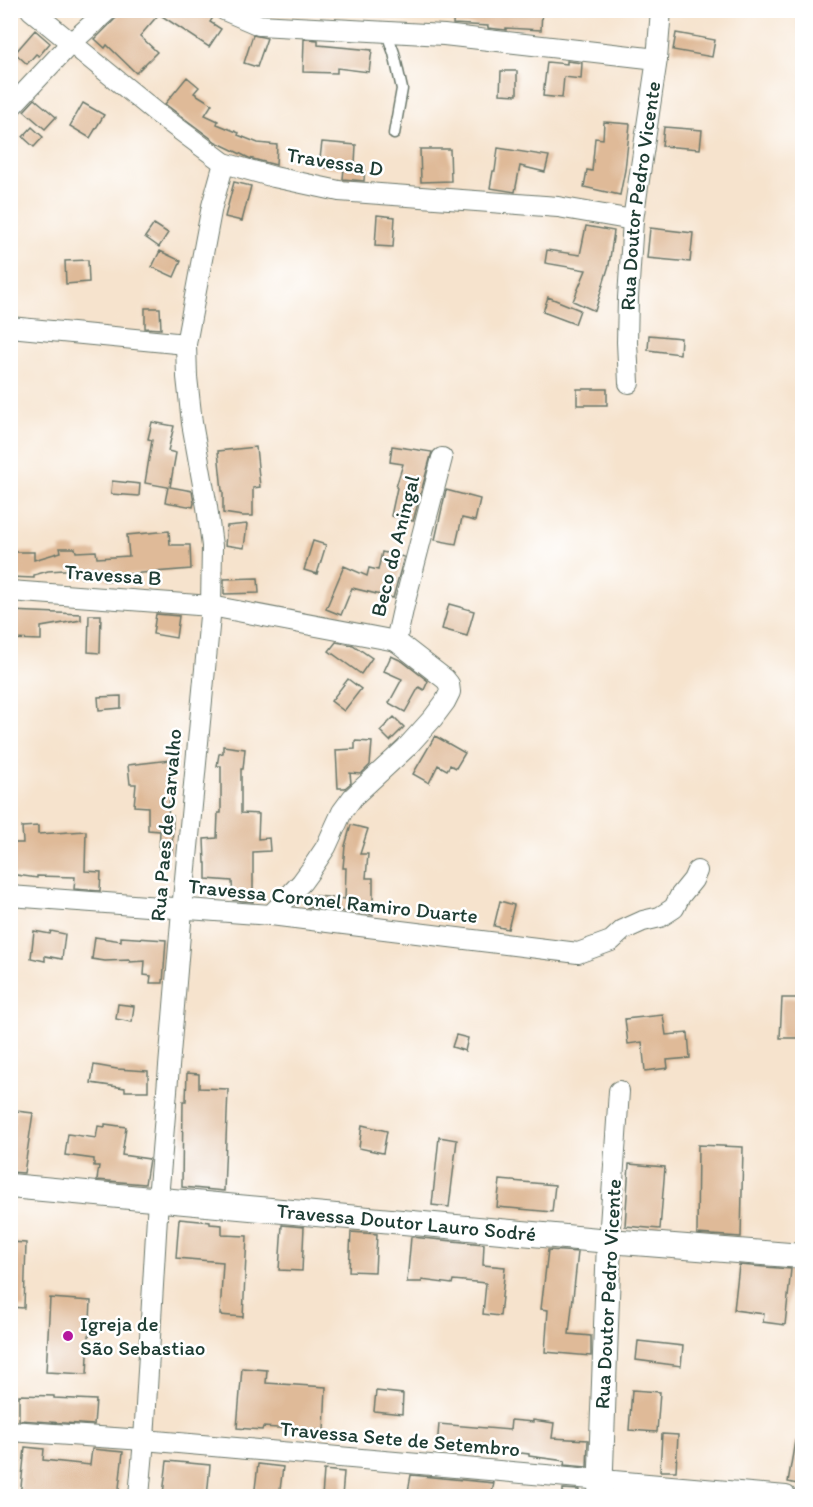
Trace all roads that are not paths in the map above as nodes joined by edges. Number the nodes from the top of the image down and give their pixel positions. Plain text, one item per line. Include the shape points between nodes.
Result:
1 (31, 10) edge
2 (108, 10) edge
3 (224, 10) edge
4 (661, 10) edge
5 (386, 31) junction
6 (71, 43) junction
7 (657, 59) junction
8 (10, 108) edge
9 (394, 134) dead end
10 (224, 163) junction
11 (633, 220) junction
12 (10, 327) edge
13 (186, 344) junction
14 (629, 383) dead end
15 (442, 458) dead end
16 (10, 591) edge
17 (211, 606) junction
18 (396, 641) junction
19 (697, 871) dead end
20 (10, 896) edge
21 (182, 909) junction
22 (271, 915) junction
23 (619, 1091) dead end
24 (10, 1186) edge
25 (158, 1199) junction
26 (609, 1241) junction
27 (802, 1256) edge
28 (10, 1431) edge
29 (144, 1440) junction
30 (600, 1489) edge
31 (139, 1497) edge
32 (786, 1497) edge

1 - 6 street, Travessa D
2 - 6 street
3 - 5 street via 259,25
4 - 7 street, Rua Doutor Pedro Vicente
5 - 7 street
5 - 9 lane via 402,89
6 - 8 street
6 - 10 street, Travessa D
7 - 11 street, Rua Doutor Pedro Vicente
10 - 11 street, Travessa D via 339,191 558,207
10 - 13 street, Rua Paes de Carvalho
11 - 14 street, Rua Doutor Pedro Vicente via 628,298
12 - 13 street
13 - 17 street, Rua Paes de Carvalho via 191,411 212,546
15 - 18 street, Beco do Aningal
16 - 17 street, Travessa B
17 - 18 street, Travessa B
17 - 21 street, Rua Paes de Carvalho
18 - 22 street, Beco do Aningal via 445,679 450,687 449,696 420,734 353,797 310,871
19 - 22 street, Travessa Coronel Ramiro Duarte via 674,908 623,930 611,941 578,953
20 - 21 street, Travessa Coronel Ramiro Duarte
21 - 22 street, Travessa Coronel Ramiro Duarte
21 - 25 street, Rua Paes de Carvalho
23 - 26 street, Rua Doutor Pedro Vicente
24 - 25 street, Travessa Doutor Lauro Sodré
25 - 26 street, Travessa Doutor Lauro Sodré
25 - 29 street, Rua Paes de Carvalho
26 - 27 street, Travessa Doutor Lauro Sodré
26 - 30 street, Rua Doutor Pedro Vicente
28 - 29 street, Travessa Sete de Setembro
29 - 30 street, Travessa Sete de Setembro
29 - 31 street, Rua Paes de Carvalho
30 - 32 street, Travessa Sete de Setembro

